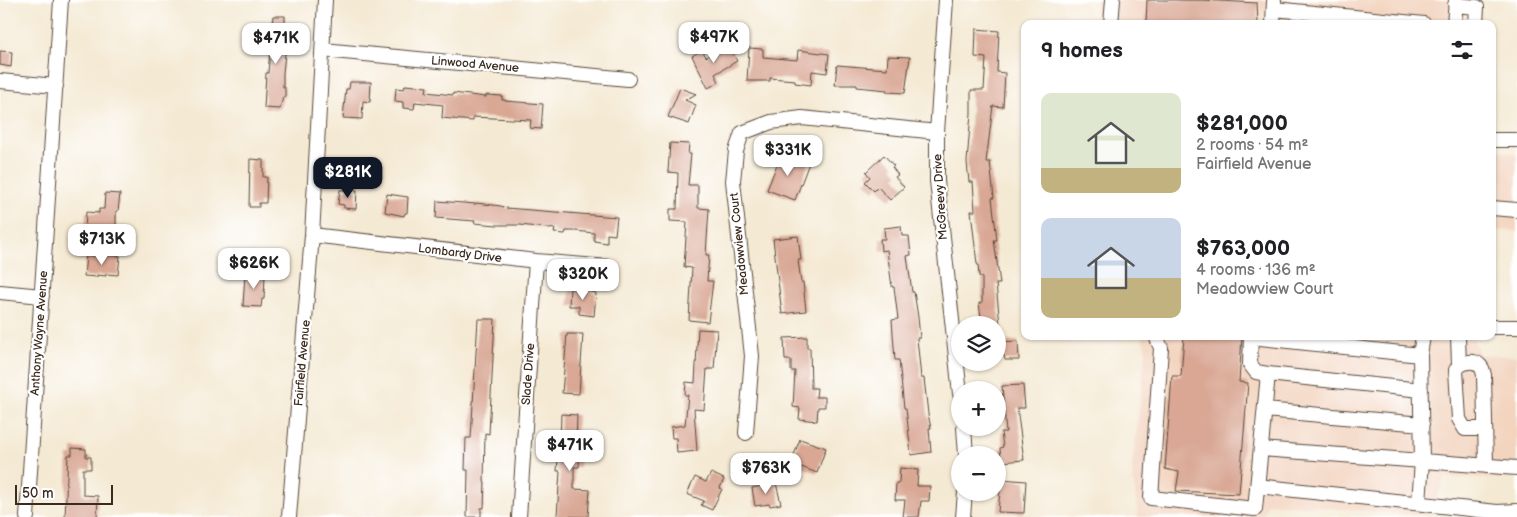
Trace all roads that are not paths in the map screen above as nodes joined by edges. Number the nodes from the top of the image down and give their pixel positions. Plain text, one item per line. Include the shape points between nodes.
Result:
1 (61, 0) edge
2 (326, 0) edge
3 (946, 0) edge
4 (1113, 0) edge
5 (1456, 3) edge
6 (1274, 5) edge
7 (1111, 20) edge
8 (1273, 20) edge
9 (1392, 20) edge
10 (1454, 20) edge
11 (1476, 20) edge
12 (323, 50) junction
13 (628, 79) dead end
14 (0, 81) edge
15 (56, 86) junction
16 (937, 132) junction
17 (1496, 140) edge
18 (1517, 140) edge
19 (1496, 208) edge
20 (1517, 210) edge
21 (312, 235) junction
22 (536, 261) junction
23 (608, 267) dead end
24 (0, 292) edge
25 (42, 296) junction
26 (1496, 326) edge
27 (1517, 327) edge
28 (1158, 340) edge
29 (1251, 340) edge
30 (1279, 340) edge
31 (1422, 340) edge
32 (1458, 340) edge
33 (1420, 355) junction
34 (1459, 366) junction
35 (1268, 374) junction
36 (959, 381) edge
37 (1421, 390) junction
38 (1265, 410) junction
39 (1422, 424) junction
40 (1485, 429) junction
41 (746, 433) dead end
42 (1261, 449) junction
43 (1422, 461) junction
44 (1486, 466) junction
45 (1517, 468) edge
46 (1257, 486) junction
47 (965, 501) edge
48 (1419, 502) junction
49 (1517, 511) edge
50 (27, 517) edge
51 (289, 517) edge
52 (519, 517) edge
53 (963, 517) edge

1 - 15 street, Anthony Wayne Avenue
2 - 12 street, Fairfield Avenue
3 - 16 street, McGreevy Drive
4 - 7 street
5 - 10 street
5 - 11 street via 1478,7
6 - 8 street
6 - 9 street
12 - 13 street, Linwood Avenue
12 - 21 street, Fairfield Avenue
14 - 15 street
15 - 25 street, Anthony Wayne Avenue
16 - 36 street, McGreevy Drive via 937,181
16 - 41 street, Meadowview Court via 802,118 770,122 742,133 736,151 733,181 752,356
17 - 18 street
19 - 20 street
21 - 22 street, Lombardy Drive
21 - 51 street, Fairfield Avenue
22 - 23 street, Lombardy Drive
22 - 52 street, Slade Drive
24 - 25 street
25 - 50 street, Anthony Wayne Avenue
26 - 27 street
28 - 46 street via 1161,348 1151,498 1255,509
29 - 35 street via 1250,364 1256,372
30 - 33 street
31 - 33 street
32 - 34 street
33 - 37 street
34 - 40 street via 1456,370 1459,419 1465,428
34 - 40 street via 1473,362 1481,367
35 - 37 street
35 - 38 street
37 - 39 street
38 - 39 street
38 - 42 street
39 - 43 street
40 - 44 street
42 - 43 street
42 - 46 street
43 - 44 street
43 - 48 street
44 - 45 street
46 - 48 street
47 - 53 street
48 - 49 street via 1497,512

